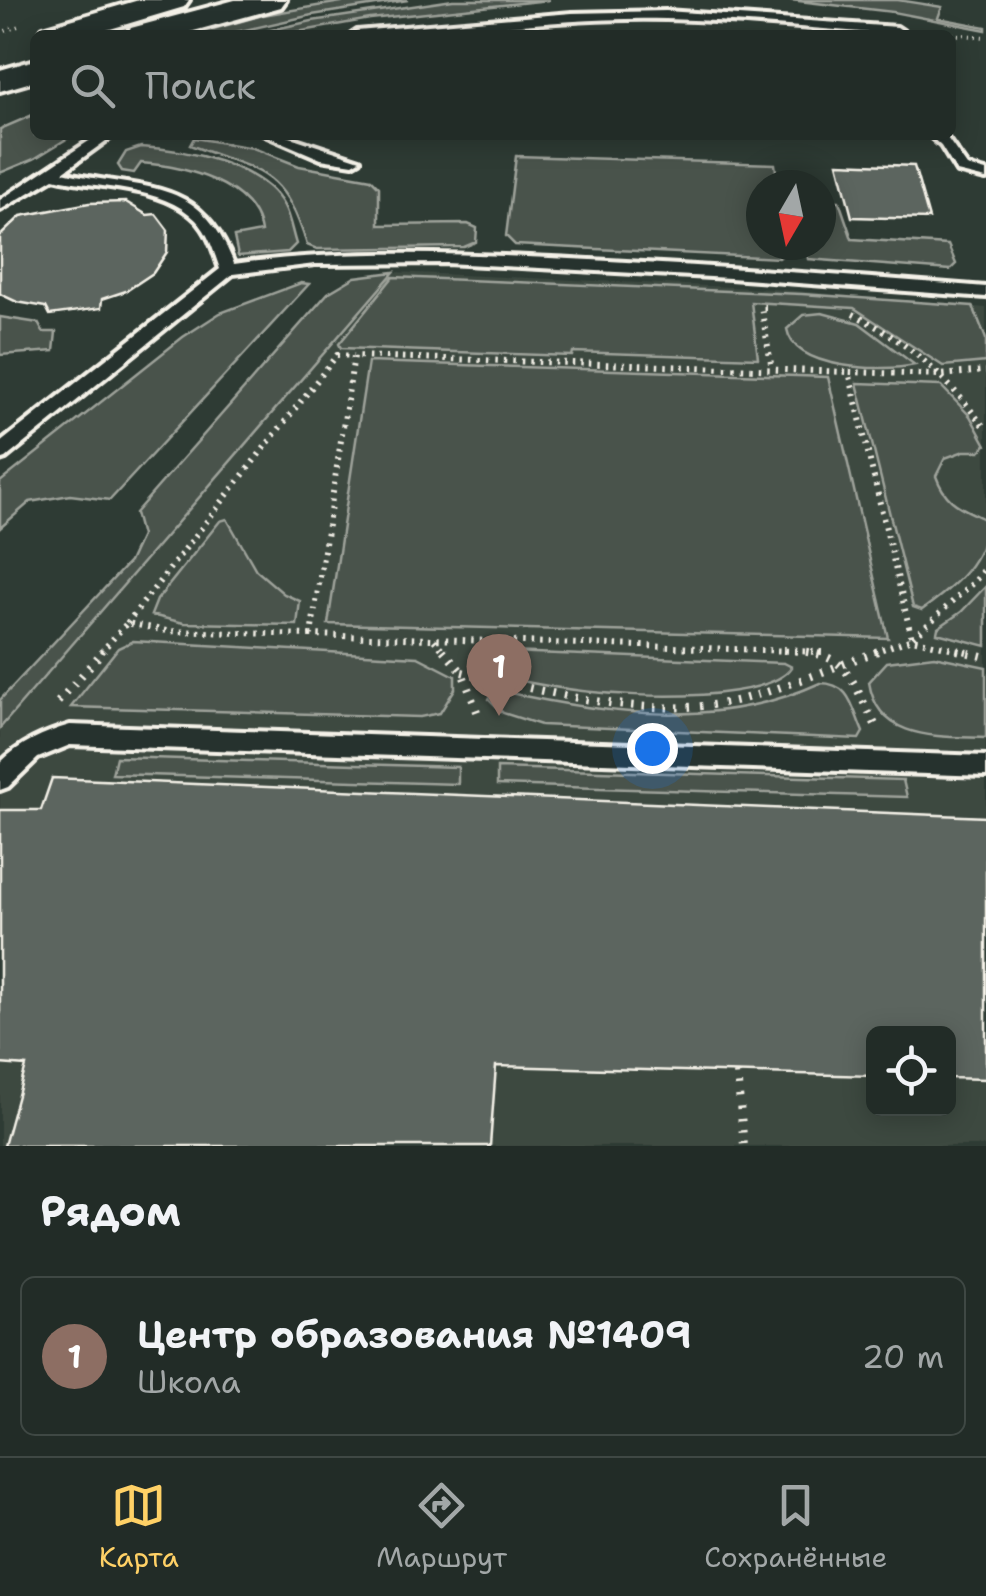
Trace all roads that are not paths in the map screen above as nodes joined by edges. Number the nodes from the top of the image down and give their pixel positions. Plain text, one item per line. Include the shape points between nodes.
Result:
1 (50, 0) edge
2 (173, 0) edge
3 (270, 0) edge
4 (76, 30) edge
5 (84, 30) edge
6 (160, 30) edge
7 (414, 30) edge
8 (897, 30) dead end
9 (30, 44) edge
10 (0, 53) edge
11 (30, 72) edge
12 (0, 82) edge
13 (100, 140) edge
14 (285, 140) edge
15 (942, 140) edge
16 (353, 160) dead end
17 (52, 173) junction
18 (986, 175) edge
19 (0, 206) edge
20 (228, 270) junction
21 (986, 292) edge
22 (0, 453) edge
23 (986, 766) edge
24 (0, 780) edge

1 - 4 street
2 - 5 street
3 - 6 street
7 - 8 lane via 666,15
9 - 10 street
11 - 12 street
13 - 17 lane
14 - 16 lane
15 - 18 lane via 962,169
17 - 19 lane
17 - 20 lane via 171,196 201,216 222,244
20 - 21 lane via 305,258 386,256
20 - 22 lane
23 - 24 lane via 70,735 42,743

